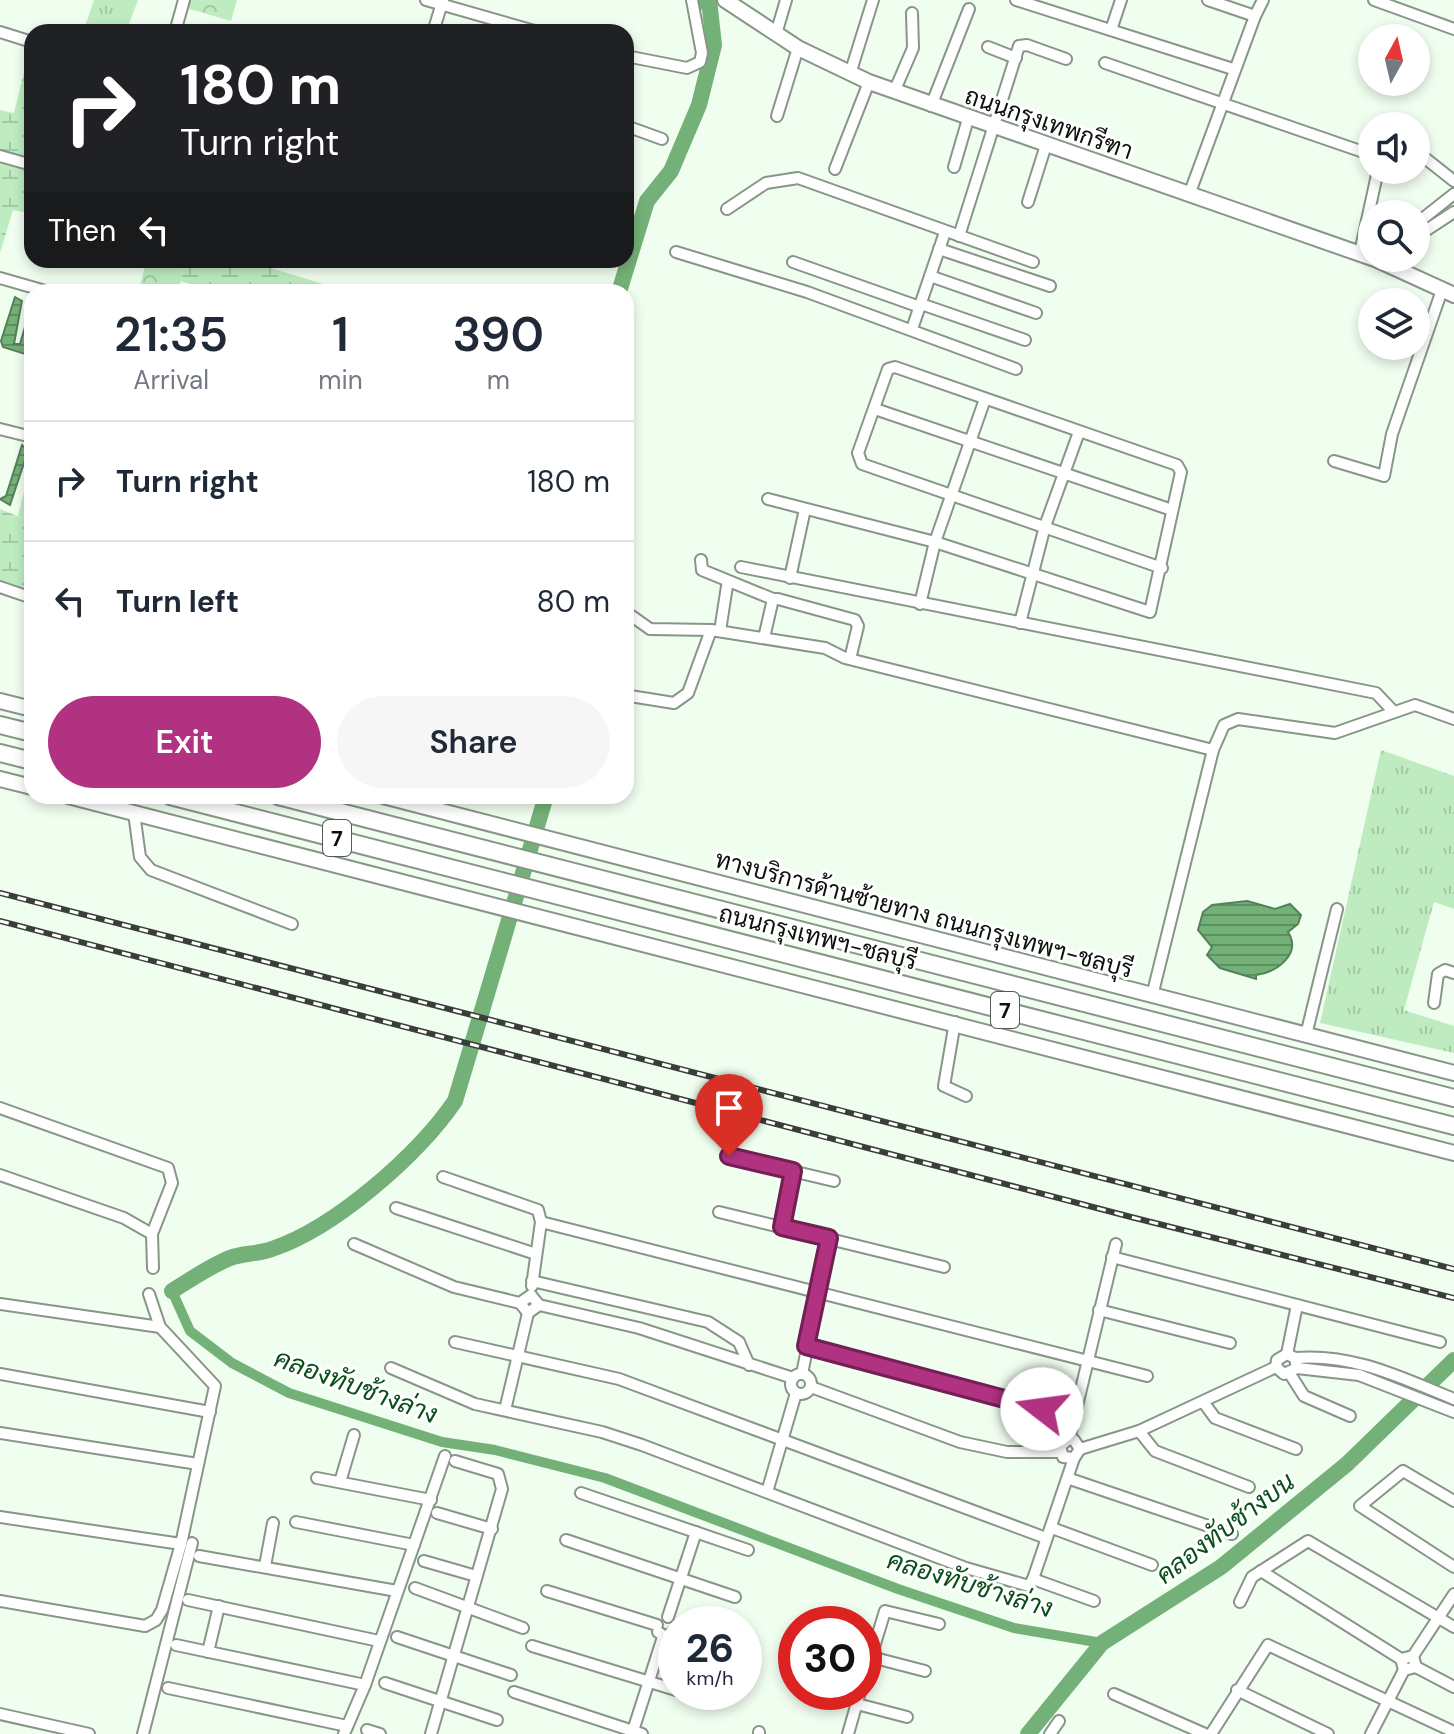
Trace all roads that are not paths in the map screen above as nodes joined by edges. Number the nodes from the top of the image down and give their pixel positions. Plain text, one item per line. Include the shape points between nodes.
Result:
1 (184, 0) edge
2 (426, 0) edge
3 (692, 0) edge
4 (725, 0) edge
5 (786, 0) edge
6 (873, 0) edge
7 (1016, 0) edge
8 (1121, 0) edge
9 (1208, 0) edge
10 (1263, 0) edge
11 (1374, 0) edge
12 (442, 2) edge
13 (969, 9) dead end
14 (912, 13) dead end
15 (1255, 16) junction
16 (177, 24) edge
17 (435, 24) edge
18 (512, 24) edge
19 (1454, 29) edge
20 (1111, 30) junction
21 (0, 32) edge
22 (776, 34) junction
23 (24, 40) edge
24 (988, 47) dead end
25 (798, 48) junction
26 (634, 58) edge
27 (1016, 58) junction
28 (1066, 59) dead end
29 (1105, 63) dead end
30 (1233, 69) junction
31 (850, 74) junction
32 (869, 82) junction
33 (894, 92) junction
34 (1221, 103) junction
35 (931, 106) junction
36 (777, 116) dead end
37 (968, 119) junction
38 (995, 128) junction
39 (634, 129) edge
40 (662, 139) dead end
41 (1046, 145) junction
42 (1358, 150) edge
43 (0, 156) edge
44 (1430, 162) edge
45 (24, 163) edge
46 (954, 167) dead end
47 (835, 169) dead end
48 (1454, 181) edge
49 (1454, 194) edge
50 (1189, 195) junction
51 (1028, 202) dead end
52 (727, 209) dead end
53 (1430, 213) edge
54 (1453, 215) edge
55 (1430, 229) edge
56 (945, 232) junction
57 (959, 236) junction
58 (939, 249) junction
59 (1358, 249) edge
60 (676, 252) dead end
61 (793, 262) dead end
62 (1033, 262) dead end
63 (1408, 272) edge
64 (930, 276) junction
65 (0, 278) edge
66 (24, 285) edge
67 (1050, 286) dead end
68 (1448, 292) edge
69 (920, 306) junction
70 (1036, 313) dead end
71 (912, 329) junction
72 (1025, 340) dead end
73 (1016, 369) dead end
74 (985, 399) junction
75 (875, 409) junction
76 (0, 429) edge
77 (1079, 432) junction
78 (24, 435) edge
79 (969, 442) junction
80 (1334, 461) dead end
81 (1065, 474) junction
82 (952, 494) junction
83 (768, 499) dead end
84 (805, 509) junction
85 (1172, 510) junction
86 (1045, 526) junction
87 (935, 542) junction
88 (701, 560) dead end
89 (741, 567) dead end
90 (1162, 568) junction
91 (1031, 573) junction
92 (790, 578) junction
93 (727, 586) dead end
94 (0, 587) edge
95 (24, 595) edge
96 (773, 599) junction
97 (920, 604) junction
98 (634, 618) edge
99 (1020, 623) junction
100 (716, 630) junction
101 (764, 638) junction
102 (850, 659) junction
103 (634, 697) edge
104 (0, 701) edge
105 (24, 707) edge
106 (1393, 711) junction
107 (1454, 719) edge
108 (0, 725) edge
109 (24, 731) edge
110 (1213, 750) junction
111 (0, 753) edge
112 (24, 759) edge
113 (0, 779) edge
114 (24, 785) edge
115 (99, 804) edge
116 (201, 804) edge
117 (309, 804) edge
118 (415, 804) edge
119 (134, 813) junction
120 (1337, 909) dead end
121 (292, 924) dead end
122 (1454, 973) edge
123 (1152, 996) junction
124 (1434, 1003) dead end
125 (955, 1022) junction
126 (1306, 1035) junction
127 (1454, 1073) edge
128 (966, 1096) dead end
129 (1454, 1098) edge
130 (0, 1108) edge
131 (1454, 1126) edge
132 (1454, 1153) edge
133 (729, 1156) dead end
134 (793, 1171) junction
135 (0, 1175) edge
136 (443, 1177) dead end
137 (834, 1181) dead end
138 (396, 1208) dead end
139 (719, 1212) dead end
140 (541, 1222) junction
141 (782, 1227) junction
142 (152, 1234) junction
143 (829, 1238) junction
144 (354, 1244) dead end
145 (1116, 1244) dead end
146 (536, 1254) junction
147 (1112, 1257) junction
148 (944, 1267) dead end
149 (153, 1268) dead end
150 (532, 1281) junction
151 (818, 1291) junction
152 (149, 1294) dead end
153 (531, 1295) junction
154 (520, 1303) junction
155 (0, 1304) edge
156 (539, 1305) junction
157 (1297, 1305) junction
158 (1099, 1310) junction
159 (528, 1313) junction
160 (160, 1327) junction
161 (455, 1342) dead end
162 (1440, 1342) dead end
163 (1230, 1343) dead end
164 (806, 1346) junction
165 (517, 1358) junction
166 (1085, 1360) junction
167 (1292, 1363) junction
168 (749, 1365) junction
169 (1276, 1367) junction
170 (391, 1368) dead end
171 (0, 1374) edge
172 (797, 1376) junction
173 (1147, 1376) dead end
174 (1387, 1378) junction
175 (811, 1387) junction
176 (796, 1393) junction
177 (1454, 1399) edge
178 (1204, 1403) junction
179 (505, 1410) junction
180 (210, 1412) junction
181 (1454, 1412) edge
182 (1350, 1416) dead end
183 (1072, 1417) junction
184 (1139, 1431) junction
185 (0, 1433) edge
186 (354, 1435) dead end
187 (1069, 1439) junction
188 (783, 1442) junction
189 (1296, 1449) dead end
190 (1060, 1452) junction
191 (1077, 1454) junction
192 (198, 1464) junction
193 (317, 1478) dead end
194 (1070, 1479) junction
195 (340, 1482) junction
196 (1249, 1487) dead end
197 (767, 1492) junction
198 (581, 1493) dead end
199 (431, 1500) junction
200 (1454, 1501) edge
201 (437, 1513) dead end
202 (0, 1517) edge
203 (296, 1522) dead end
204 (273, 1523) dead end
205 (492, 1529) junction
206 (696, 1532) junction
207 (1049, 1533) junction
208 (1232, 1534) dead end
209 (566, 1540) dead end
210 (187, 1544) junction
211 (414, 1545) junction
212 (748, 1550) dead end
213 (199, 1556) dead end
214 (424, 1561) dead end
215 (1152, 1565) dead end
216 (265, 1566) junction
217 (1454, 1567) edge
218 (1261, 1571) junction
219 (476, 1576) junction
220 (683, 1578) junction
221 (1033, 1579) junction
222 (415, 1588) dead end
223 (397, 1591) junction
224 (547, 1591) dead end
225 (1454, 1594) edge
226 (735, 1597) dead end
227 (188, 1600) dead end
228 (0, 1601) edge
229 (1094, 1601) dead end
230 (1240, 1602) dead end
231 (219, 1606) junction
232 (678, 1606) edge
233 (468, 1608) junction
234 (1437, 1619) junction
235 (939, 1624) dead end
236 (657, 1625) edge
237 (882, 1625) edge
238 (1454, 1627) edge
239 (523, 1628) dead end
240 (397, 1637) dead end
241 (379, 1641) junction
242 (176, 1645) dead end
243 (532, 1646) dead end
244 (658, 1651) edge
245 (208, 1652) junction
246 (453, 1655) junction
247 (882, 1660) edge
248 (1414, 1662) junction
249 (1402, 1664) junction
250 (925, 1671) dead end
251 (511, 1675) dead end
252 (648, 1680) junction
253 (385, 1683) dead end
254 (658, 1684) edge
255 (365, 1685) junction
256 (1454, 1687) edge
257 (168, 1688) dead end
258 (1237, 1690) junction
259 (514, 1692) dead end
260 (1114, 1694) dead end
261 (438, 1700) junction
262 (1386, 1703) junction
263 (855, 1710) edge
264 (880, 1710) edge
265 (0, 1714) edge
266 (907, 1717) dead end
267 (497, 1720) dead end
268 (1059, 1721) dead end
269 (346, 1730) edge
270 (367, 1730) dead end
271 (1454, 1732) edge
272 (635, 1733) edge
273 (89, 1734) edge
274 (143, 1734) edge
275 (380, 1734) edge
276 (431, 1734) edge
277 (848, 1734) edge
278 (1050, 1734) edge
279 (1208, 1734) edge
280 (1328, 1734) edge
281 (1371, 1734) edge

1 - 16 street
2 - 12 street
3 - 26 street via 700,62 687,68
4 - 22 main road, ถนนกรุงเทพกรีฑา
5 - 22 street
6 - 31 street
7 - 20 street
8 - 20 street
9 - 15 street
10 - 15 street
11 - 19 street
12 - 17 street
12 - 18 street
13 - 35 street
14 - 33 street via 913,48
15 - 30 street
20 - 30 street
21 - 23 street
22 - 25 main road, ถนนกรุงเทพกรีฑา
24 - 27 street
25 - 31 main road, ถนนกรุงเทพกรีฑา
25 - 36 street
27 - 28 street via 1022,44
27 - 38 street
29 - 34 street
30 - 34 street
31 - 32 main road, ถนนกรุงเทพกรีฑา
32 - 33 main road, ถนนกรุงเทพกรีฑา
32 - 47 street
33 - 35 main road, ถนนกรุงเทพกรีฑา
34 - 42 street
34 - 50 street
35 - 37 main road, ถนนกรุงเทพกรีฑา
37 - 38 main road, ถนนกรุงเทพกรีฑา
37 - 46 street
38 - 41 main road, ถนนกรุงเทพกรีฑา
38 - 57 street
39 - 40 street
41 - 50 main road, ถนนกรุงเทพกรีฑา
41 - 51 street
43 - 45 street
44 - 48 street
49 - 53 street
50 - 59 main road, ถนนกรุงเทพกรีฑา
52 - 56 street via 766,183 798,178
54 - 55 street
56 - 57 street
56 - 58 street
57 - 62 street
58 - 64 street
58 - 67 street
60 - 71 street
61 - 69 street
63 - 68 main road, ถนนกรุงเทพกรีฑา
64 - 69 street
64 - 70 street
65 - 66 street
68 - 80 street via 1392,434 1384,476
69 - 71 street
69 - 72 street
71 - 73 street
74 - 75 street via 891,366
74 - 77 street
74 - 79 street
75 - 79 street
75 - 82 street via 857,459
76 - 78 street
77 - 81 street
77 - 85 street via 1177,465 1181,472
79 - 81 street
79 - 82 street
81 - 85 street
81 - 86 street
82 - 86 street
82 - 87 street
83 - 84 street
84 - 87 street
84 - 92 street
85 - 90 street
86 - 90 street
86 - 91 street
87 - 91 street
87 - 97 street
88 - 96 street via 702,570
89 - 92 street
90 - 91 street via 1153,607 1146,613
91 - 99 street
92 - 97 street
93 - 100 street
94 - 95 street
96 - 101 street
96 - 102 street via 855,620
97 - 99 street
98 - 100 street via 650,629
99 - 106 street via 1376,693
100 - 101 street
100 - 103 street via 680,700
101 - 102 street via 825,648
102 - 110 street
104 - 105 main road
106 - 107 street via 1423,706
106 - 110 street via 1335,733 1238,719 1218,732
108 - 109 highway
110 - 123 street
111 - 112 highway
113 - 114 main road
115 - 119 main road
116 - 131 highway, ถนนกรุงเทพฯ-ชลบุรี / 7
117 - 129 highway, ถนนกรุงเทพฯ-ชลบุรี / 7
118 - 123 main road, ทางบริการด้านซ้ายทาง ถนนกรุงเทพฯ-ชลบุรี
119 - 121 street via 140,857 151,870
119 - 125 main road
120 - 126 street
122 - 124 street via 1438,974
123 - 126 main road, ทางบริการด้านซ้ายทาง ถนนกรุงเทพฯ-ชลบุรี
125 - 128 street via 944,1086
125 - 132 main road
126 - 127 main road, ทางบริการด้านซ้ายทาง ถนนกรุงเทพฯ-ชลบุรี
130 - 142 street via 168,1168 172,1183
133 - 134 street
134 - 137 street
134 - 141 street
135 - 142 street via 124,1218
136 - 140 street via 532,1206
138 - 146 street
139 - 141 street
140 - 146 street
140 - 151 street
141 - 143 street
142 - 149 street
143 - 148 street
143 - 151 street
144 - 154 street via 454,1287
145 - 147 street
146 - 150 street
147 - 157 street
147 - 158 street
150 - 153 street
150 - 168 street via 708,1322 739,1342
151 - 164 street
151 - 166 street
152 - 160 street
153 - 154 street
153 - 156 street
154 - 159 street
155 - 160 street
156 - 159 street
156 - 168 street via 639,1328
157 - 162 street
157 - 167 street
158 - 163 street
158 - 166 street
159 - 165 street
160 - 180 street via 211,1379 215,1393
161 - 165 street
164 - 172 street
164 - 183 street
165 - 179 street
165 - 188 street via 619,1379
166 - 173 street
166 - 183 street
167 - 169 street via 1277,1360
167 - 169 street via 1284,1374
167 - 174 street via 1335,1358
167 - 182 street via 1304,1396
168 - 172 street
169 - 178 street
170 - 179 street via 453,1397
171 - 180 street
172 - 175 street via 808,1377
172 - 176 street via 791,1385
174 - 177 street via 1406,1379
174 - 181 street via 1398,1389
175 - 176 street
175 - 190 street via 960,1442 1007,1452
176 - 188 street
178 - 184 street
178 - 189 street via 1215,1418
179 - 197 street via 625,1439
180 - 192 street
183 - 187 street
184 - 191 street
184 - 196 street via 1155,1451
185 - 192 street
186 - 195 street
187 - 190 street
187 - 191 street
188 - 197 street
188 - 207 street
190 - 191 street via 1063,1457
191 - 194 street
192 - 210 street
193 - 195 street
194 - 207 street
194 - 208 street
195 - 199 street
197 - 221 street via 966,1568 1029,1586
198 - 206 street
199 - 205 street via 450,1459 498,1474 502,1489
199 - 211 street
200 - 217 street via 1403,1471 1360,1506
201 - 205 street
202 - 210 street
203 - 211 street
204 - 216 street
205 - 219 street
206 - 212 street
206 - 220 street
207 - 215 street
207 - 221 street
209 - 220 street
210 - 228 street via 162,1610 151,1624
210 - 274 street
211 - 223 street
213 - 216 street
214 - 219 street
216 - 223 street
218 - 230 street via 1252,1577
218 - 234 street via 1310,1541
218 - 249 street
219 - 233 street
220 - 226 street
220 - 232 street
221 - 229 street
222 - 233 street
223 - 241 street
224 - 236 street
225 - 234 street
227 - 231 street
231 - 241 street
231 - 245 street
233 - 239 street
233 - 246 street
234 - 238 street
234 - 248 street
235 - 237 street via 887,1610
240 - 246 street
241 - 255 street
242 - 245 street
243 - 252 street
244 - 252 street
245 - 255 street
246 - 251 street
246 - 261 street
247 - 250 street
248 - 249 street
248 - 256 street
249 - 262 street
252 - 254 street
252 - 272 street
253 - 261 street
255 - 269 street
257 - 269 street
258 - 262 street via 1268,1645
258 - 279 street
258 - 280 street
259 - 272 street
260 - 279 street
261 - 267 street
261 - 276 street
262 - 271 street
262 - 281 street
263 - 277 street
264 - 266 street
265 - 273 street
268 - 278 street
270 - 275 street

